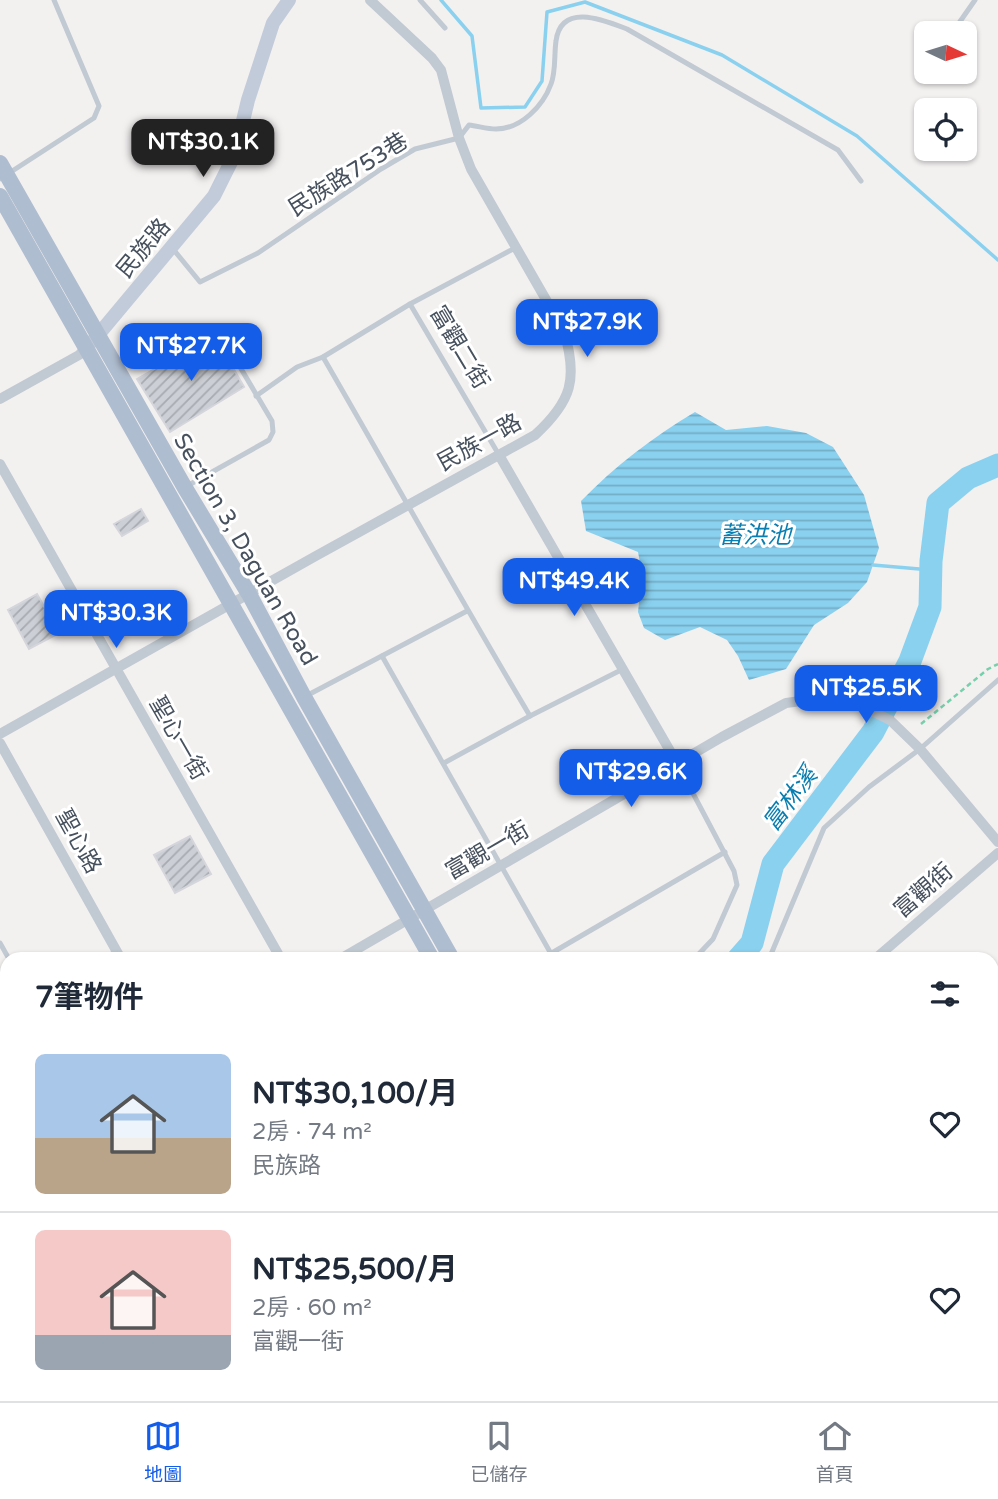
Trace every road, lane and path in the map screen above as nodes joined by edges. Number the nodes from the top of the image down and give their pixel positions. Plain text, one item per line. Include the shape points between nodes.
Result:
1 (54, 0) edge
2 (289, 0) edge
3 (370, 0) edge
4 (420, 0) edge
5 (975, 0) edge
6 (960, 21) edge
7 (445, 28) dead end
8 (459, 138) junction
9 (2, 172) edge
10 (861, 181) dead end
11 (0, 196) edge
12 (172, 248) junction
13 (515, 248) junction
14 (410, 304) junction
15 (224, 340) dead end
16 (92, 342) junction
17 (323, 357) junction
18 (256, 396) junction
19 (0, 399) edge
20 (499, 455) junction
21 (0, 464) edge
22 (185, 488) junction
23 (169, 496) junction
24 (409, 504) junction
25 (249, 594) junction
26 (231, 605) junction
27 (467, 611) junction
28 (382, 656) junction
29 (998, 664) edge
30 (116, 668) junction
31 (621, 670) junction
32 (998, 680) edge
33 (304, 697) junction
34 (530, 716) junction
35 (921, 724) dead end
36 (0, 734) edge
37 (0, 743) edge
38 (920, 749) junction
39 (444, 763) junction
40 (677, 763) junction
41 (998, 842) edge
42 (725, 852) junction
43 (998, 853) edge
44 (501, 867) junction
45 (424, 910) junction
46 (410, 920) junction
47 (117, 952) edge
48 (277, 952) edge
49 (353, 952) edge
50 (428, 952) edge
51 (448, 952) edge
52 (550, 952) edge
53 (559, 952) edge
54 (701, 952) edge
55 (772, 952) edge
56 (884, 952) edge

1 - 9 lane via 99,106 94,118
2 - 12 street, 民族路 via 273,23 235,155 214,196
3 - 8 street, 民族一路 via 441,70
4 - 7 lane
5 - 6 lane
8 - 10 lane, 民族路753巷 via 469,125 497,129 533,114 552,83 561,26 574,18 594,16 626,29 838,150
8 - 12 lane, 民族路753巷 via 415,149 258,253 200,282
8 - 13 street, 民族一路
9 - 16 main road, Section 3, Daguan Road
11 - 16 main road, Section 3, Daguan Road
12 - 16 street, 民族路
13 - 14 lane
13 - 20 street, 民族一路 via 564,331 572,372 569,390 552,420
14 - 17 lane
14 - 20 lane, 富觀二街
15 - 18 lane
16 - 19 street, 民族路 via 79,355
16 - 22 main road, Section 3, Daguan Road
16 - 23 main road, Section 3, Daguan Road
17 - 18 lane via 297,367
17 - 24 lane
18 - 22 lane via 272,421 269,440
20 - 24 street, 民族一路
20 - 31 street, 富觀二街
21 - 30 street, 聖心一街
22 - 23 lane
22 - 25 main road, Section 3, Daguan Road
23 - 26 main road, Section 3, Daguan Road
24 - 25 street, 民族一路
24 - 27 lane
25 - 26 street, 民族一路
25 - 33 main road, Section 3, Daguan Road
26 - 30 street, 民族一路
26 - 46 main road, Section 3, Daguan Road
27 - 28 lane
27 - 34 lane
28 - 33 lane
28 - 39 lane
29 - 35 path
30 - 36 street, 民族一路
30 - 48 street, 聖心一街
31 - 34 lane
31 - 40 street, 富觀二街
32 - 38 lane
33 - 45 main road, Section 3, Daguan Road
34 - 39 lane
37 - 47 street, 聖心路
38 - 40 street, 富觀一街 via 890,720 855,703 824,698 786,702
38 - 41 street, 富觀一街
38 - 55 lane via 824,828
39 - 44 lane
40 - 42 lane, 富觀二街
40 - 44 street, 富觀一街
42 - 53 lane
42 - 54 lane, 富觀二街 via 737,886 713,939
43 - 56 street, 富觀街
44 - 45 street, 富觀一街
44 - 52 lane
45 - 46 street, 富觀一街
45 - 51 main road, Section 3, Daguan Road
46 - 49 street, 富觀一街
46 - 50 main road, Section 3, Daguan Road

